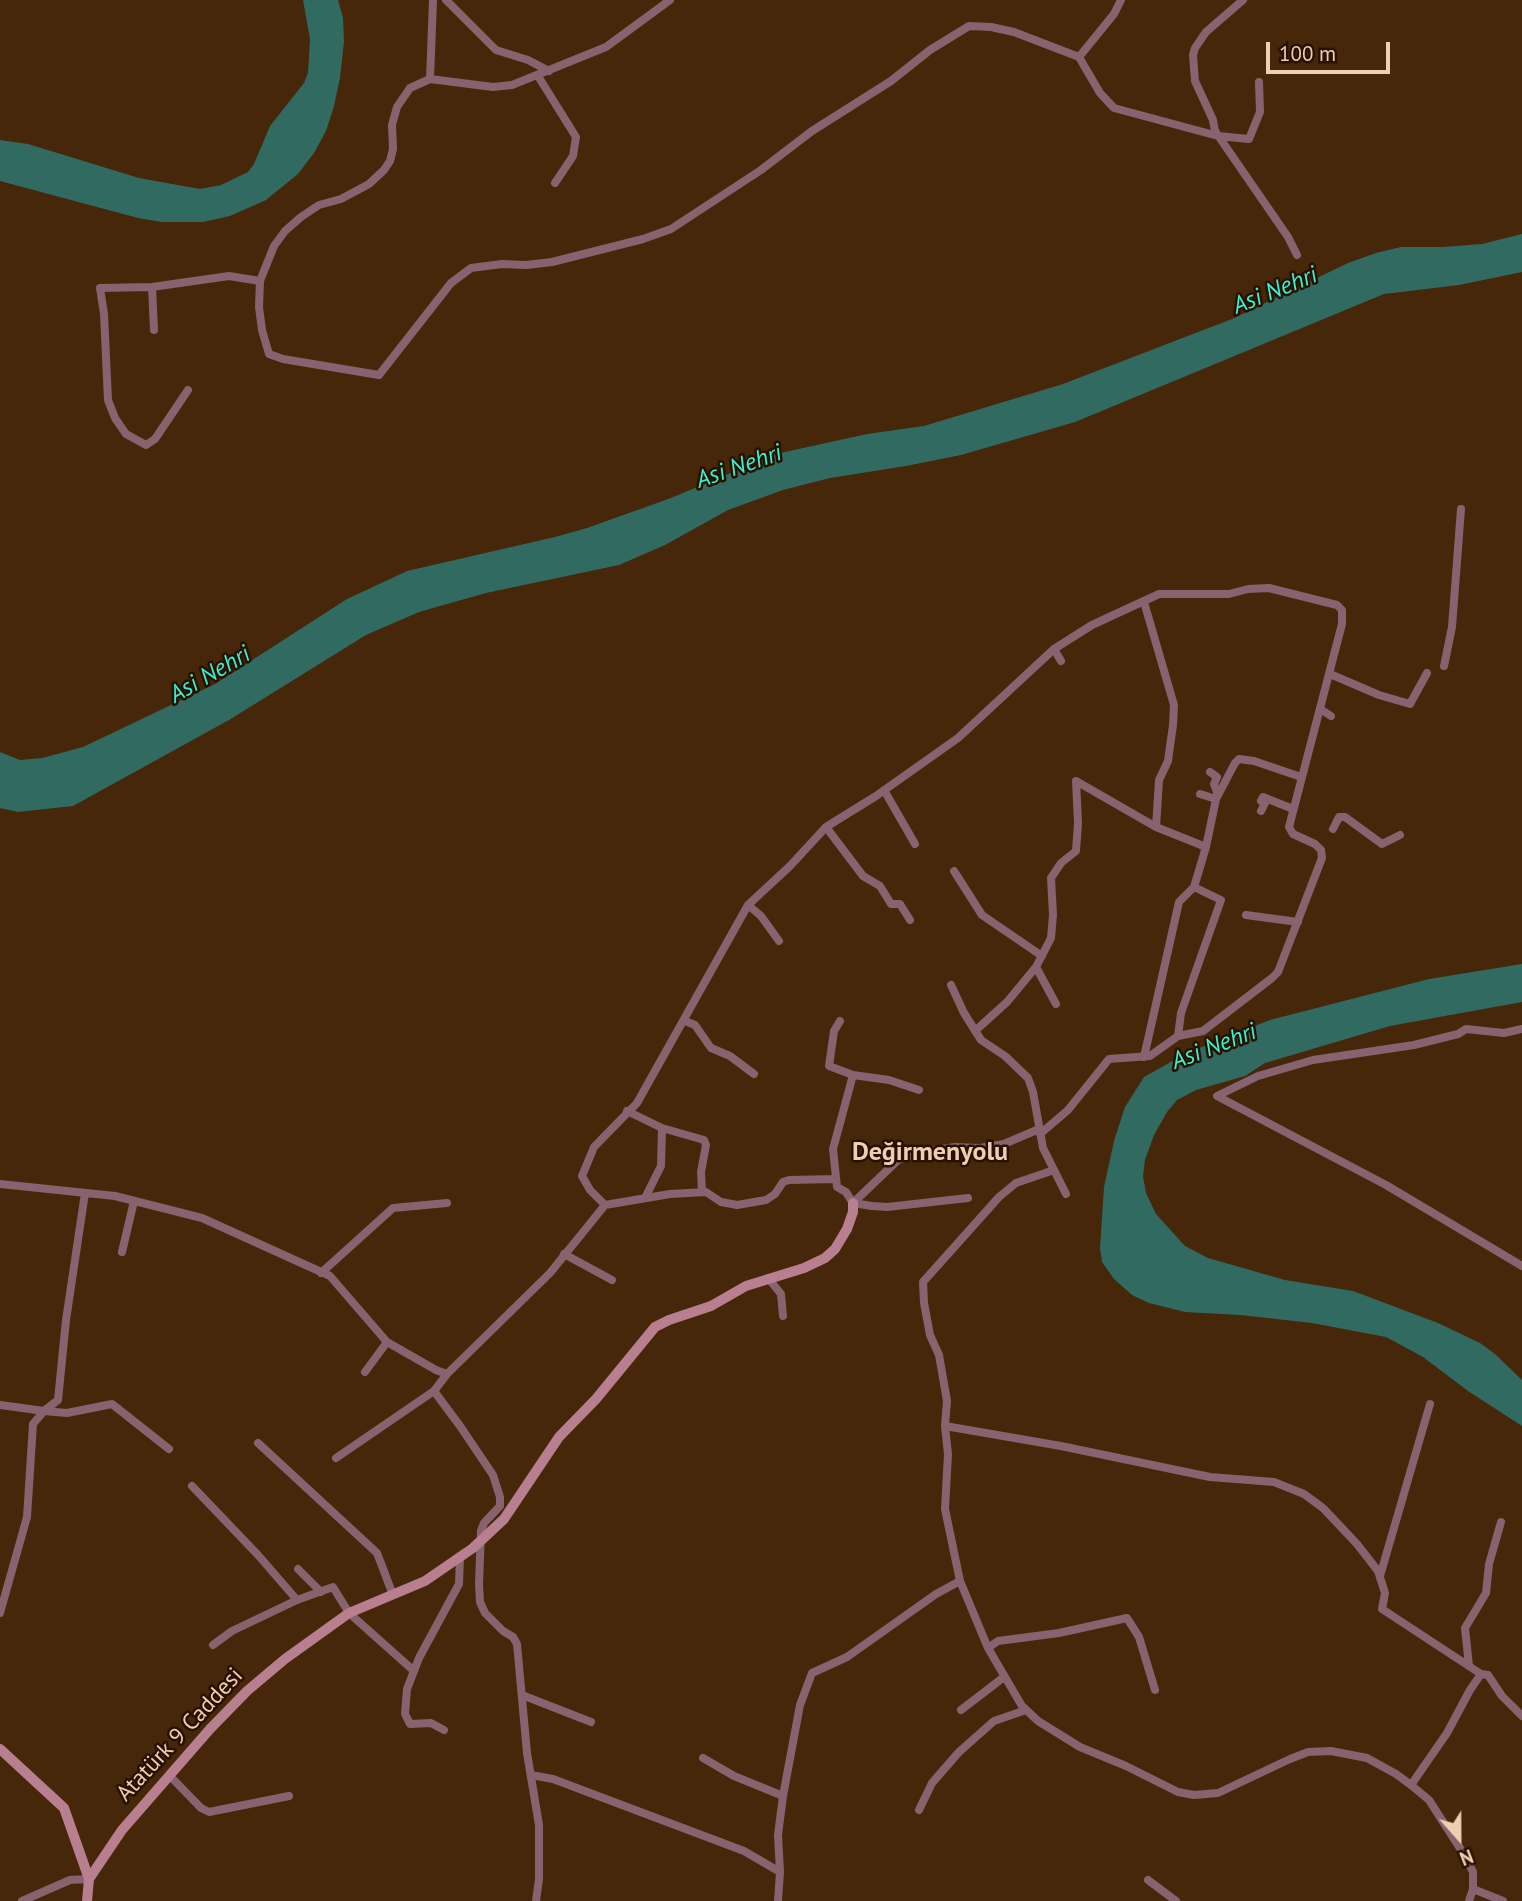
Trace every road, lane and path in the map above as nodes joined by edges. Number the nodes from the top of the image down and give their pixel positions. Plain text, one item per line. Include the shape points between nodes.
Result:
1 (433, 0) edge
2 (446, 0) edge
3 (670, 0) edge
4 (1121, 0) edge
5 (1243, 0) edge
6 (1079, 57) junction
7 (549, 71) junction
8 (538, 76) junction
9 (430, 79) junction
10 (1259, 82) dead end
11 (1218, 136) junction
12 (555, 183) dead end
13 (1297, 255) dead end
14 (260, 281) junction
15 (152, 287) junction
16 (154, 330) dead end
17 (188, 390) dead end
18 (1461, 509) dead end
19 (1144, 602) junction
20 (1054, 649) junction
21 (1061, 662) dead end
22 (1444, 666) dead end
23 (1427, 673) dead end
24 (1330, 674) junction
25 (1320, 709) junction
26 (1331, 716) dead end
27 (1210, 772) dead end
28 (1301, 777) junction
29 (884, 790) junction
30 (1200, 794) dead end
31 (1217, 797) junction
32 (1293, 809) junction
33 (1261, 811) dead end
34 (826, 827) junction
35 (1156, 827) junction
36 (1333, 829) dead end
37 (1400, 835) dead end
38 (915, 844) dead end
39 (1206, 847) junction
40 (954, 871) dead end
41 (1194, 887) junction
42 (748, 905) junction
43 (1246, 915) dead end
44 (910, 920) dead end
45 (1298, 922) junction
46 (779, 941) dead end
47 (1042, 956) junction
48 (1036, 967) junction
49 (951, 985) dead end
50 (1056, 1004) dead end
51 (685, 1021) junction
52 (840, 1021) dead end
53 (1522, 1029) edge
54 (975, 1031) junction
55 (1178, 1036) junction
56 (1144, 1057) junction
57 (754, 1074) dead end
58 (853, 1075) junction
59 (919, 1090) dead end
60 (627, 1111) junction
61 (662, 1128) junction
62 (1039, 1132) junction
63 (1054, 1170) junction
64 (835, 1179) junction
65 (0, 1184) edge
66 (702, 1192) junction
67 (85, 1193) junction
68 (1066, 1194) dead end
69 (645, 1198) junction
70 (968, 1198) dead end
71 (134, 1201) junction
72 (447, 1203) dead end
73 (853, 1203) junction
74 (605, 1205) junction
75 (122, 1252) dead end
76 (564, 1254) junction
77 (1522, 1266) edge
78 (321, 1273) junction
79 (768, 1278) junction
80 (612, 1280) dead end
81 (783, 1316) dead end
82 (387, 1342) junction
83 (365, 1372) dead end
84 (447, 1374) junction
85 (434, 1391) junction
86 (1430, 1404) dead end
87 (0, 1405) edge
88 (44, 1411) junction
89 (945, 1426) junction
90 (258, 1443) dead end
91 (169, 1449) dead end
92 (336, 1458) dead end
93 (192, 1486) dead end
94 (1502, 1522) dead end
95 (480, 1542) junction
96 (460, 1558) junction
97 (298, 1569) dead end
98 (1380, 1576) junction
99 (960, 1581) junction
100 (321, 1592) junction
101 (393, 1595) junction
102 (297, 1600) junction
103 (0, 1613) edge
104 (349, 1613) junction
105 (213, 1645) dead end
106 (988, 1648) junction
107 (1469, 1666) junction
108 (414, 1671) junction
109 (1481, 1674) junction
110 (1004, 1677) junction
111 (1155, 1690) dead end
112 (522, 1695) junction
113 (961, 1710) dead end
114 (1026, 1710) junction
115 (1522, 1716) edge
116 (591, 1722) dead end
117 (444, 1730) dead end
118 (0, 1749) edge
119 (703, 1758) dead end
120 (531, 1775) junction
121 (169, 1776) junction
122 (1411, 1785) junction
123 (289, 1796) dead end
124 (783, 1796) junction
125 (919, 1810) dead end
126 (780, 1871) junction
127 (89, 1879) junction
128 (1148, 1880) dead end
129 (1473, 1889) junction
130 (22, 1901) edge
131 (87, 1901) edge
132 (536, 1901) edge
133 (778, 1901) edge
134 (1176, 1901) edge
135 (1469, 1901) edge
136 (1503, 1901) edge

1 - 9 street
2 - 7 street via 496,50
3 - 7 street via 606,47
4 - 6 street
5 - 11 street via 1206,32 1192,55 1195,82
6 - 11 street via 1114,108
6 - 14 street via 1014,32 969,26 671,229 552,262 471,268 452,283 379,375 269,354 261,318
7 - 8 street
8 - 9 street via 493,87
8 - 12 street via 576,137 573,156
9 - 14 street via 410,88 397,107 393,149 384,170 360,189 319,205 285,231
10 - 11 street via 1260,112 1249,139
11 - 13 street
14 - 15 street via 229,276
15 - 16 street
15 - 17 street via 100,288 108,400 127,434 146,445 155,439
18 - 22 street via 1452,628
19 - 20 street via 1092,625
19 - 24 street via 1159,594 1229,594 1269,588 1337,605 1343,618
19 - 35 street via 1174,705 1168,761 1159,780
20 - 21 street
20 - 29 street via 958,738
23 - 24 street via 1410,704
24 - 25 street
25 - 26 street
25 - 28 street
27 - 31 street via 1217,777
28 - 31 street via 1238,759
28 - 32 street
29 - 34 street
29 - 38 street
30 - 31 street
31 - 39 street
32 - 33 street via 1263,797
32 - 45 street via 1290,832 1315,844 1323,854
34 - 42 street
34 - 44 street via 863,876 880,886 891,904 900,904
35 - 39 street
35 - 47 street via 1076,781 1076,851 1051,878 1051,938
36 - 37 street via 1339,817 1345,817 1382,844
39 - 41 street
40 - 47 street via 982,915
41 - 55 street via 1221,900 1181,1013
41 - 56 street via 1179,902
42 - 46 street
42 - 51 street
43 - 45 street
45 - 55 street via 1272,978 1203,1031
47 - 48 street
48 - 50 street
48 - 54 street
49 - 54 street
51 - 57 street via 695,1025 711,1048
51 - 60 street via 637,1103
52 - 58 street via 828,1065
53 - 77 street via 1504,1033 1466,1029 1414,1045 1312,1060 1258,1076 1217,1096 1386,1185
54 - 62 street via 1028,1078
55 - 56 street
56 - 62 street via 1109,1059 1068,1110
58 - 59 street
58 - 64 street via 833,1149
60 - 61 street
60 - 74 street via 594,1147 582,1177
61 - 66 street via 704,1140
61 - 69 street via 661,1166
62 - 63 street
62 - 73 street via 980,1149 955,1147 898,1160
63 - 68 street
63 - 89 street via 1016,1183 999,1197 923,1282 930,1335 939,1355 947,1401
64 - 66 street via 789,1180 766,1200 737,1205
64 - 73 street
65 - 67 street
66 - 69 street
67 - 71 street
67 - 88 street via 58,1400
69 - 74 street
70 - 73 street via 887,1207
71 - 75 street
71 - 78 street via 202,1217
72 - 78 street via 393,1208
73 - 79 street, Atatürk 9 Caddesi via 847,1228 830,1254 810,1266
74 - 76 street
76 - 80 street
76 - 84 street
78 - 82 street via 330,1276
79 - 81 street via 781,1294
79 - 95 street, Atatürk 9 Caddesi via 655,1327 559,1437 514,1506
82 - 83 street
82 - 84 street
84 - 85 street
85 - 92 street
85 - 95 street via 493,1475 500,1497 500,1506 484,1523
86 - 98 street
87 - 88 street
88 - 91 street via 67,1413 112,1404
88 - 103 street via 33,1424 27,1517
89 - 98 street via 1210,1477 1275,1482 1323,1508
89 - 99 street via 945,1509
90 - 101 street via 377,1553
93 - 102 street
94 - 107 street via 1486,1593 1465,1628
95 - 96 street, Atatürk 9 Caddesi
95 - 112 street via 480,1602 485,1613 517,1644
96 - 101 street, Atatürk 9 Caddesi
96 - 108 street via 459,1584
97 - 100 street
98 - 107 street via 1385,1593 1382,1609
99 - 106 street
99 - 124 street via 847,1657 812,1673 800,1705
100 - 102 street
100 - 104 street via 333,1587
101 - 104 street, Atatürk 9 Caddesi
102 - 105 street
104 - 108 street
104 - 121 street, Atatürk 9 Caddesi via 247,1691
106 - 110 street
106 - 111 street via 998,1641 1127,1618 1139,1637
107 - 109 street
108 - 117 street via 405,1714 410,1724 431,1723
109 - 115 street via 1488,1675
109 - 122 street
110 - 113 street
110 - 114 street
112 - 116 street
112 - 120 street
114 - 122 street via 1080,1747 1178,1792 1218,1793 1308,1752 1331,1751 1367,1758
114 - 125 street via 994,1721 959,1752 932,1783
118 - 127 street via 64,1808
119 - 124 street
120 - 126 street via 553,1779 744,1851
120 - 132 street via 539,1825
121 - 123 street via 209,1812
121 - 127 street, Atatürk 9 Caddesi via 122,1830
122 - 129 street via 1429,1800 1465,1856 1473,1872
124 - 126 street
126 - 133 street
127 - 130 street via 70,1881
127 - 131 street
128 - 134 street
129 - 135 street
129 - 136 street

